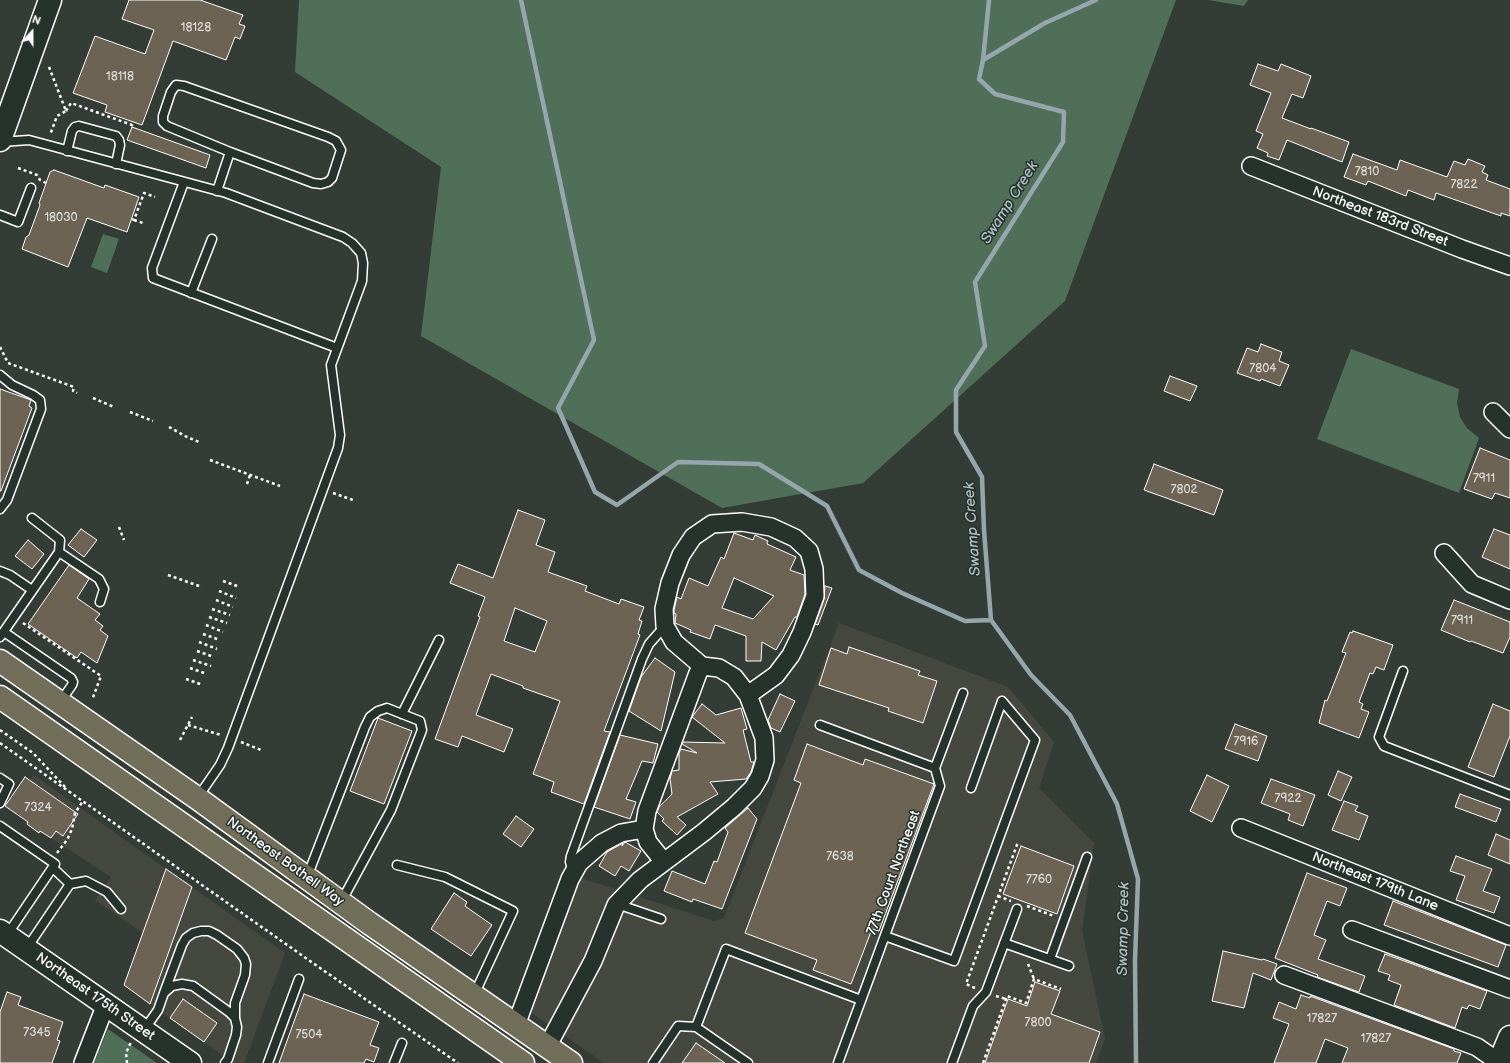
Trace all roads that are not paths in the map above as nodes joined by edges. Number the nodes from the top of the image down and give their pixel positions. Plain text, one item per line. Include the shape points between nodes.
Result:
1 (50, 0) edge
2 (0, 141) edge
3 (66, 151) junction
4 (230, 152) junction
5 (116, 164) junction
6 (1251, 166) dead end
7 (184, 182) junction
8 (32, 188) dead end
9 (217, 190) junction
10 (0, 215) edge
11 (212, 239) dead end
12 (1510, 266) edge
13 (191, 293) junction
14 (337, 348) junction
15 (0, 375) edge
16 (1493, 412) dead end
17 (1510, 429) edge
18 (0, 509) edge
19 (32, 518) dead end
20 (59, 552) junction
21 (1444, 553) dead end
22 (0, 571) edge
23 (32, 590) junction
24 (1510, 600) edge
25 (100, 602) dead end
26 (665, 626) junction
27 (2, 634) edge
28 (439, 640) dead end
29 (0, 661) edge
30 (702, 666) junction
31 (1403, 671) dead end
32 (963, 693) dead end
33 (0, 696) edge
34 (748, 696) junction
35 (60, 703) junction
36 (402, 714) junction
37 (820, 725) dead end
38 (935, 768) junction
39 (0, 778) edge
40 (971, 788) dead end
41 (1510, 795) edge
42 (197, 798) junction
43 (0, 802) edge
44 (0, 826) edge
45 (1241, 828) dead end
46 (644, 829) junction
47 (1087, 857) dead end
48 (664, 862) junction
49 (52, 865) junction
50 (398, 865) dead end
51 (574, 873) junction
52 (307, 878) junction
53 (70, 884) junction
54 (341, 903) junction
55 (617, 904) junction
56 (1016, 905) road end
57 (121, 909) dead end
58 (661, 919) dead end
59 (369, 923) junction
60 (325, 924) junction
61 (1352, 930) dead end
62 (3, 933) edge
63 (885, 936) junction
64 (1510, 936) edge
65 (1004, 942) junction
66 (26, 949) junction
67 (1050, 959) junction
68 (1069, 966) dead end
69 (1284, 975) dead end
70 (300, 979) dead end
71 (1510, 989) edge
72 (164, 993) junction
73 (474, 996) junction
74 (861, 1000) junction
75 (106, 1004) junction
76 (235, 1018) junction
77 (516, 1025) junction
78 (696, 1027) junction
79 (137, 1036) junction
80 (1510, 1037) edge
81 (402, 1043) dead end
82 (547, 1047) junction
83 (83, 1063) edge
84 (190, 1063) edge
85 (225, 1063) edge
86 (268, 1063) edge
87 (394, 1063) edge
88 (523, 1063) edge
89 (571, 1063) edge
90 (653, 1063) edge
91 (748, 1063) edge
92 (838, 1063) edge
93 (952, 1063) edge
94 (1499, 1063) edge

1 - 2 street
2 - 3 lane via 28,140
3 - 5 lane
3 - 5 lane via 72,131 79,126 116,136 120,145
4 - 4 lane via 166,126 163,116 176,85 328,137 336,141 341,150 332,178 321,184 313,184
4 - 9 lane
5 - 7 lane
6 - 12 street, Northeast 183rd Street
7 - 9 lane
7 - 13 lane via 152,268 153,278
8 - 10 lane via 18,222
9 - 14 lane via 343,237 360,253 363,263 362,282
11 - 13 lane
13 - 14 lane
14 - 42 lane via 331,365 340,435 338,448 228,748 220,765
15 - 18 lane via 33,394 40,400 41,409 7,500
16 - 17 street
19 - 20 lane via 60,540
20 - 23 lane
20 - 25 lane via 100,579 104,589
21 - 24 street via 1472,584
22 - 23 lane
23 - 27 lane
26 - 30 street via 674,642
26 - 34 street via 664,609 670,584 681,555 693,536 712,524 742,522 771,527 795,538 809,551 814,569 815,596 791,655 776,675
26 - 51 lane via 650,644 642,659 571,856 570,862
27 - 35 lane via 71,678 72,685
28 - 36 lane
29 - 35 main road, Northeast Bothell Way
30 - 34 street via 719,668 734,677
30 - 46 street via 647,811
31 - 41 lane via 1379,737 1384,746
32 - 38 lane
33 - 60 main road, Northeast Bothell Way
34 - 48 street via 764,738 765,760 760,776 753,788 734,807
35 - 42 main road, Northeast Bothell Way
36 - 52 lane via 387,708 378,711 364,727
36 - 54 lane via 420,721 422,730 391,810
37 - 38 lane
38 - 63 lane, 77th Court Northeast via 940,786
39 - 43 lane via 9,784
40 - 63 lane via 1002,701 1035,740 954,962
42 - 52 main road, Northeast Bothell Way
44 - 49 lane
45 - 64 street, Northeast 179th Lane
46 - 48 street via 648,842
46 - 51 street via 621,833 602,843 580,863
47 - 67 lane
48 - 55 street via 640,880
49 - 53 lane
49 - 62 lane
50 - 73 lane via 445,878 512,911
51 - 77 street
52 - 54 main road, Northeast Bothell Way
53 - 57 lane via 86,881 107,892
53 - 66 lane
54 - 59 main road, Northeast Bothell Way
55 - 58 lane
55 - 82 street via 593,961
56 - 65 lane
59 - 60 main road via 361,929
59 - 73 main road, Northeast Bothell Way
60 - 88 main road, Northeast Bothell Way
61 - 71 street
62 - 66 street, Northeast 175th Street
63 - 74 lane, 77th Court Northeast
65 - 67 lane
65 - 93 lane via 986,992 973,1006
66 - 75 street, Northeast 175th Street
67 - 68 lane
69 - 94 street via 1477,1048
70 - 86 lane
72 - 76 lane via 172,986 193,986
72 - 76 lane via 186,938 193,933 209,931 241,953 246,964 245,975 235,1003
72 - 79 lane via 158,1010
73 - 77 main road, Northeast Bothell Way
74 - 78 lane via 726,949
74 - 92 lane, 77th Court Northeast
75 - 79 street, Northeast 175th Street
75 - 83 street
76 - 85 lane via 236,1035
77 - 82 main road, Northeast Bothell Way
78 - 90 lane via 678,1026
78 - 91 lane
79 - 84 street, Northeast 175th Street
80 - 94 street
81 - 87 lane
82 - 89 main road, Northeast Bothell Way

